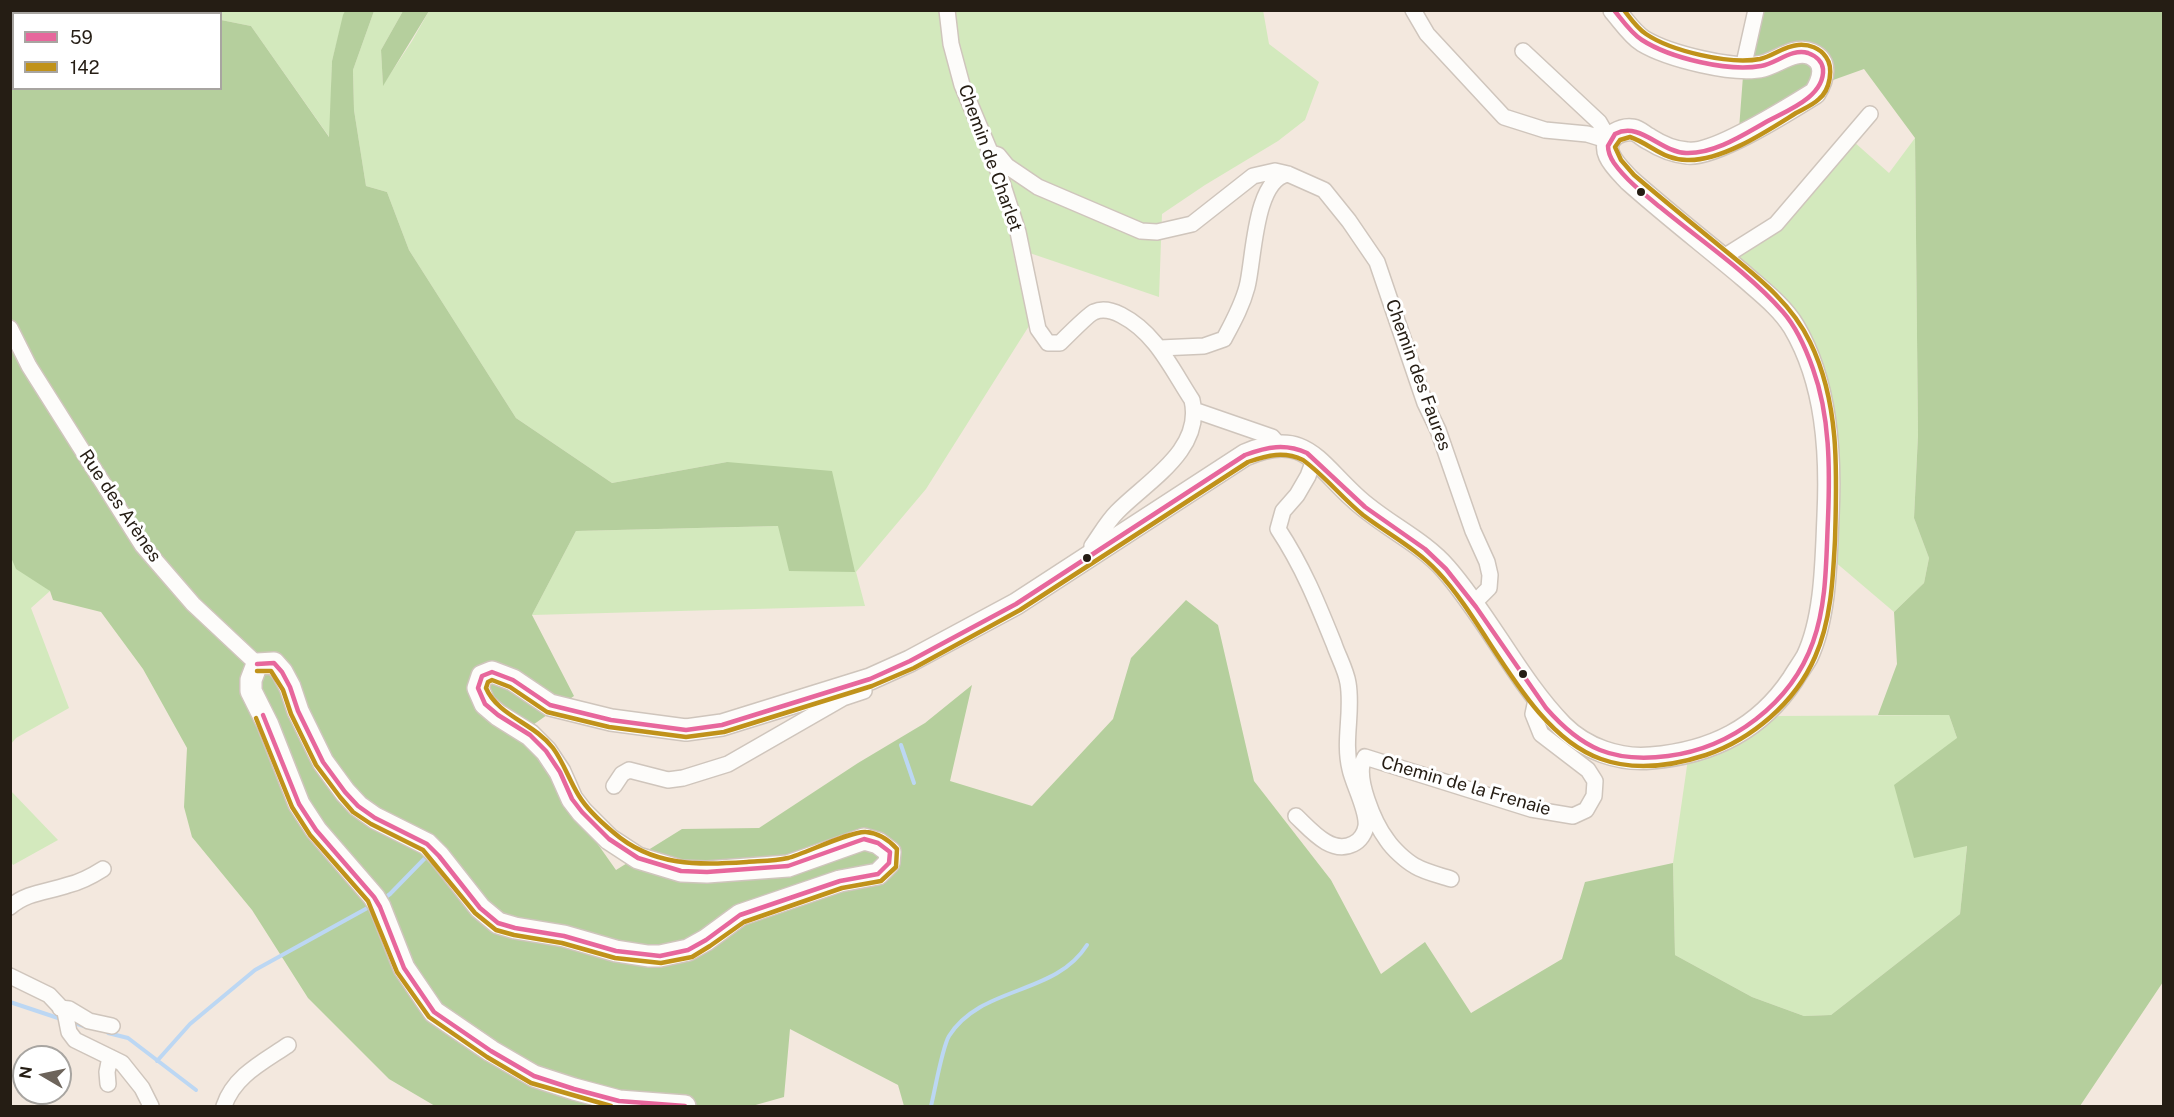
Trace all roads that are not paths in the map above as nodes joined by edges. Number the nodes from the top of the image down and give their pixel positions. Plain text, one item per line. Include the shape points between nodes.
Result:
1 (947, 10) edge
2 (1413, 10) edge
3 (1614, 10) edge
4 (1756, 10) edge
5 (1523, 51) dead end
6 (1743, 69) junction
7 (1870, 114) dead end
8 (1610, 141) junction
9 (989, 152) junction
10 (1288, 174) junction
11 (1722, 258) junction
12 (10, 328) edge
13 (1160, 348) junction
14 (1194, 410) junction
15 (1279, 444) junction
16 (1315, 457) junction
17 (1094, 554) junction
18 (1473, 604) junction
19 (257, 664) junction
20 (870, 679) junction
21 (1538, 695) junction
22 (615, 786) dead end
23 (1296, 816) dead end
24 (103, 869) dead end
25 (1451, 879) dead end
26 (10, 907) edge
27 (10, 976) edge
28 (62, 1010) junction
29 (112, 1026) dead end
30 (288, 1045) dead end
31 (116, 1060) junction
32 (108, 1084) dead end
33 (151, 1107) edge
34 (224, 1107) edge
35 (685, 1107) edge

1 - 9 street, Chemin de Charlet via 962,85
2 - 8 street via 1427,34 1504,117 1545,130 1587,134
3 - 6 street via 1642,40 1695,59
4 - 6 street
5 - 8 street via 1599,122
6 - 8 street via 1763,66 1800,51 1820,60 1822,82 1815,93 1710,151 1689,154 1666,148 1630,129 1613,135
7 - 11 street via 1776,224
8 - 11 street via 1611,161 1629,180
9 - 10 street via 1038,187 1141,231 1156,232 1192,224 1253,177 1275,171
9 - 13 street, Chemin de Charlet via 1018,232 1038,328 1048,343 1060,343 1093,312 1103,310 1133,321
10 - 13 street via 1274,181 1258,216 1247,286 1224,339 1204,346
10 - 18 street, Chemin des Faures via 1324,190 1377,262 1425,403 1487,562 1489,588
11 - 21 street via 1767,296 1793,326 1816,376 1826,428 1830,483 1819,616 1807,657 1782,696 1758,720 1732,736 1675,755 1622,758 1587,745 1563,727
12 - 19 street, Rue des Arènes via 29,366 141,545 193,604
13 - 14 street, Chemin de Charlet via 1192,400
14 - 15 street via 1272,437
14 - 17 street via 1186,442 1168,466 1115,514 1092,546
15 - 16 street
15 - 17 street via 1245,455
16 - 18 street via 1354,498 1444,567
16 - 23 street via 1297,495 1283,511 1278,529 1298,559 1317,600 1348,681 1350,715 1346,735 1350,770 1366,825 1360,839 1343,848 1323,840
17 - 20 street via 982,623
18 - 21 street
19 - 20 street via 274,663 282,672 323,762 358,806 433,850 480,908 498,923 648,956 688,950 740,915 840,881 878,874 889,863 890,852 864,839 788,866 707,872 681,871 638,858 609,839 582,812 546,751 486,704 478,688 482,676 492,672 513,680 550,705 610,720 686,730 722,725
19 - 35 street via 251,691 299,804 377,902 404,968 434,1012 534,1076 619,1101
20 - 22 street via 866,690 843,698 728,764 668,780 629,770
21 - 25 street, Chemin de la Frenaie via 1533,714 1541,734 1588,770 1595,781 1594,796 1586,810 1573,816 1531,809 1365,757 1361,763 1373,817 1388,842 1415,866
24 - 26 street via 76,883 31,895
27 - 28 street via 50,995
28 - 29 street via 69,1009 89,1021
28 - 31 street via 75,1041
30 - 34 street via 246,1074 228,1094
31 - 32 street via 107,1072
31 - 33 street via 142,1088

